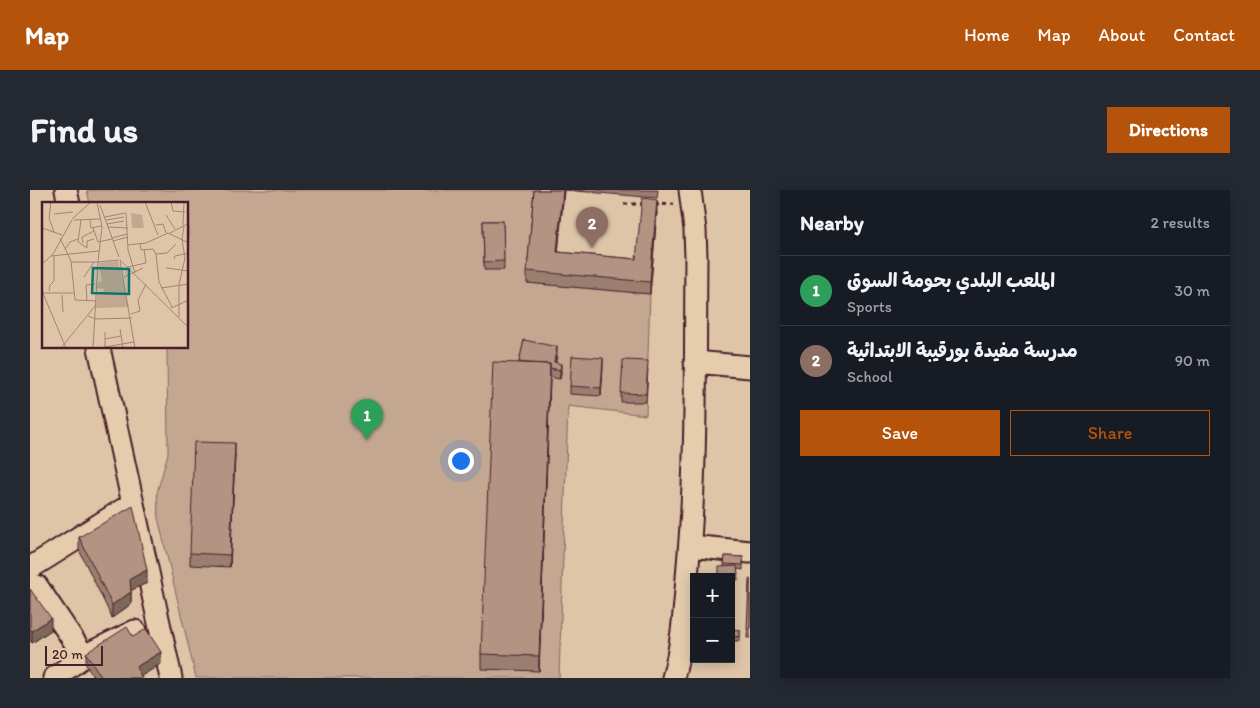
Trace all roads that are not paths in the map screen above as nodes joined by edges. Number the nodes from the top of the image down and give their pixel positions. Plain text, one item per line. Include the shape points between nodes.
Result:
1 (691, 196) edge
2 (99, 349) edge
3 (695, 362) junction
4 (750, 368) edge
5 (132, 504) junction
6 (690, 546) junction
7 (750, 552) edge
8 (34, 577) edge
9 (134, 631) dead end
10 (84, 656) junction
11 (54, 678) edge
12 (171, 678) edge
13 (673, 678) edge

1 - 3 street via 696,256
2 - 5 street
3 - 4 street
3 - 6 street
5 - 8 street
5 - 12 street
6 - 7 street
6 - 13 street
8 - 10 street
9 - 10 street
10 - 11 street

